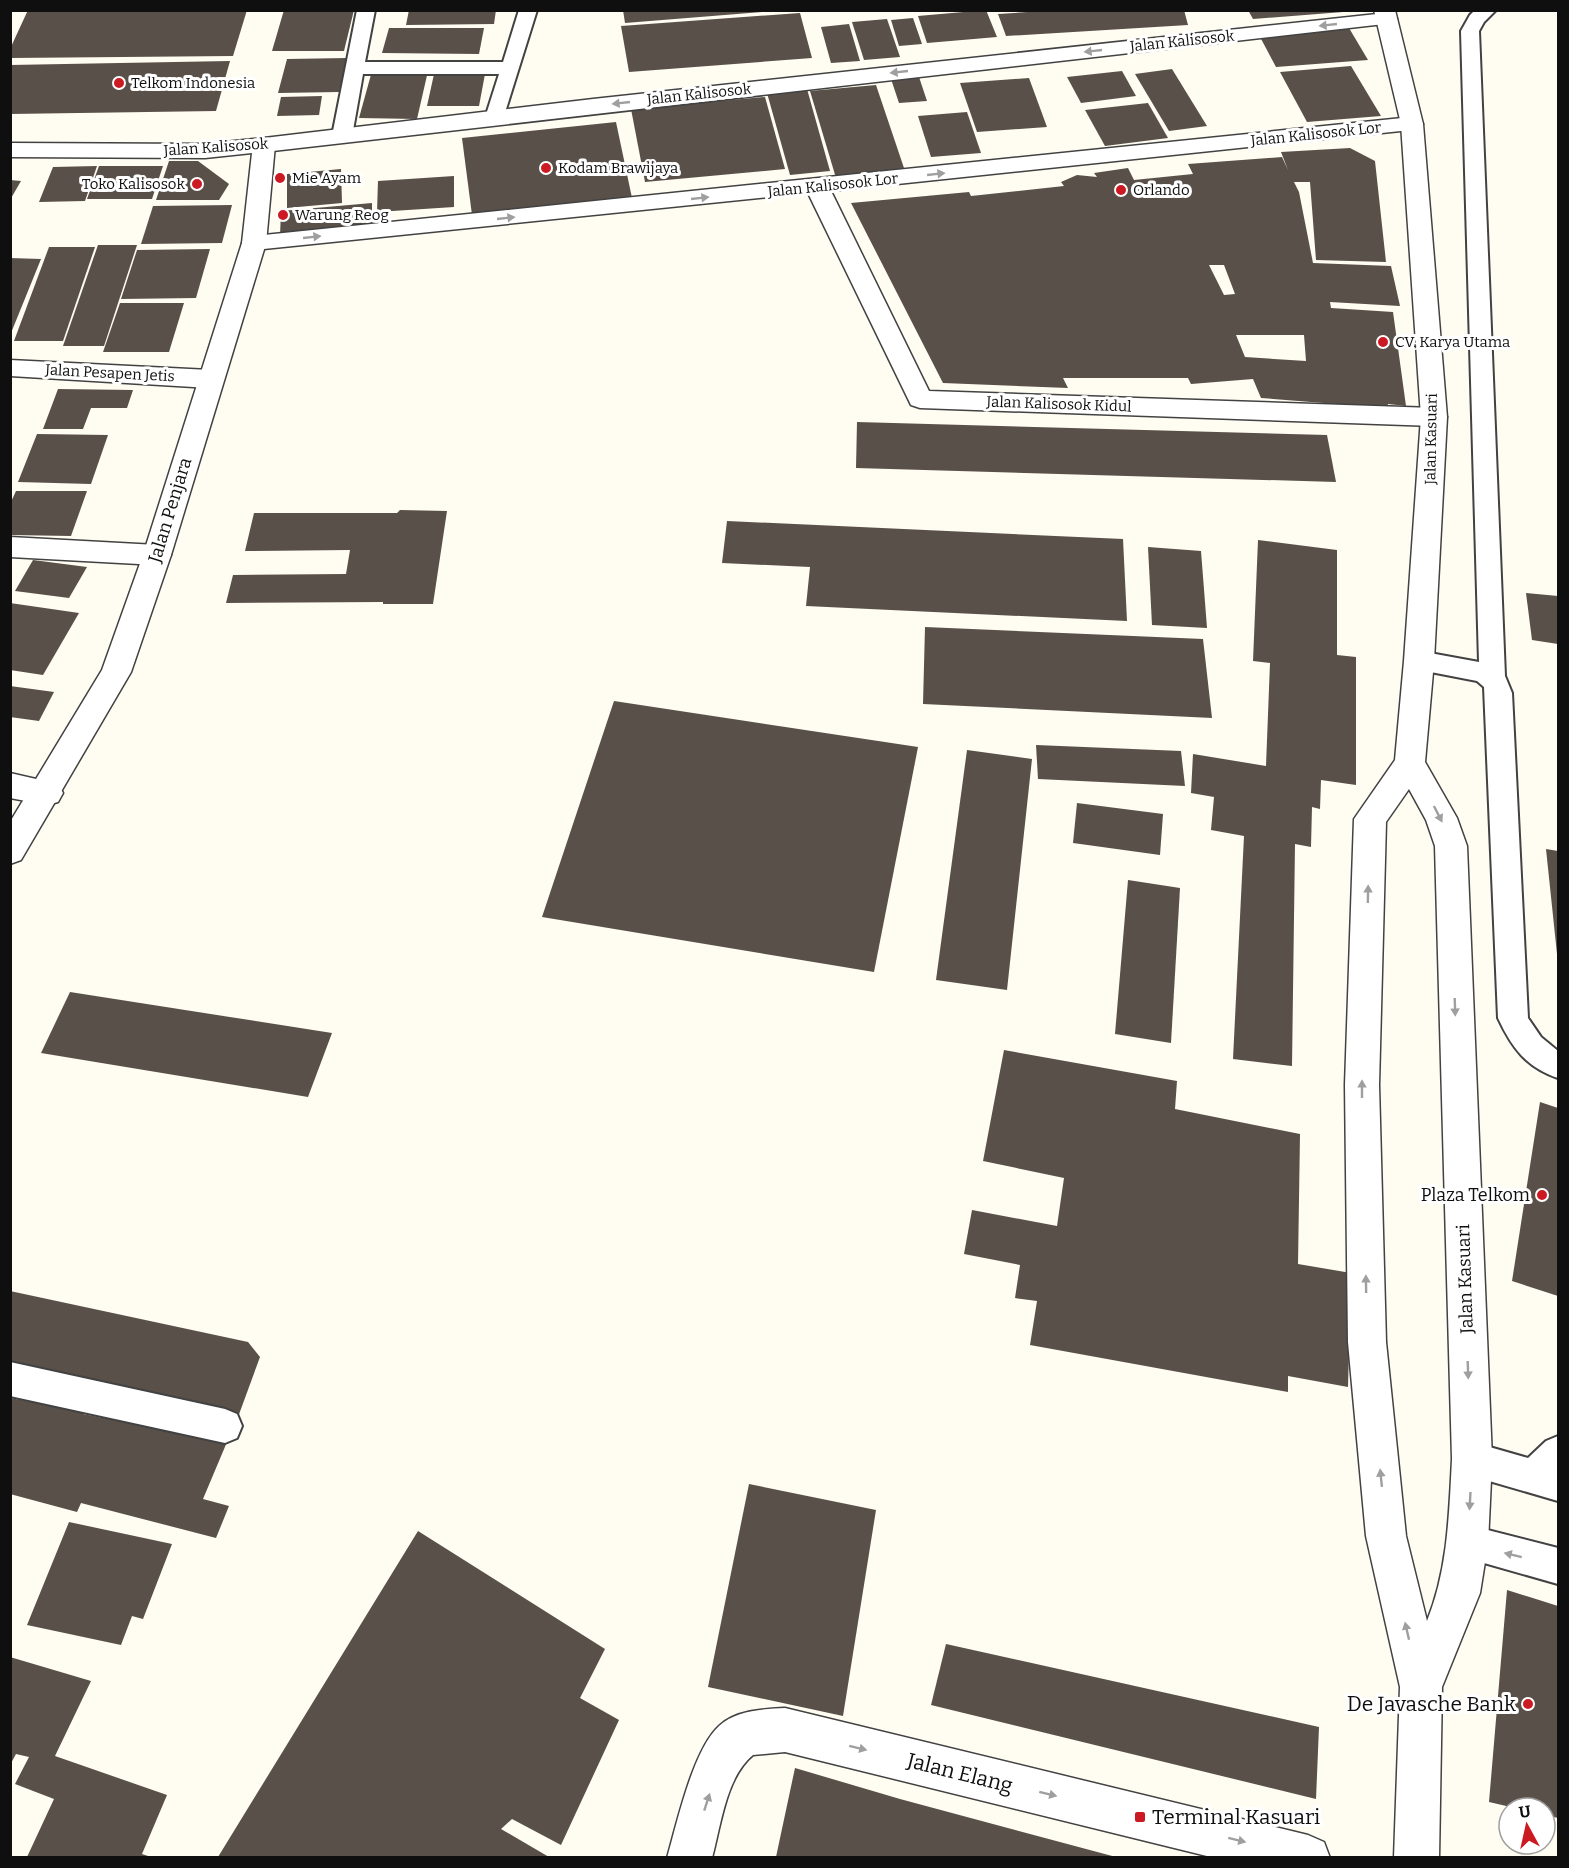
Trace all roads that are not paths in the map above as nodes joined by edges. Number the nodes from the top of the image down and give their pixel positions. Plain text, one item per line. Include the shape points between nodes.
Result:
1 (366, 10) edge
2 (528, 10) edge
3 (1487, 10) edge
4 (1385, 15) edge
5 (355, 68) junction
6 (510, 68) junction
7 (495, 118) junction
8 (1412, 124) junction
9 (342, 136) junction
10 (264, 145) junction
11 (10, 150) edge
12 (817, 187) junction
13 (254, 243) junction
14 (10, 368) edge
15 (210, 379) junction
16 (1434, 417) junction
17 (10, 547) edge
18 (157, 555) junction
19 (1419, 661) junction
20 (1492, 676) junction
21 (1410, 763) junction
22 (10, 785) edge
23 (47, 793) junction
24 (10, 851) edge
25 (1558, 1065) edge
26 (10, 1378) edge
27 (225, 1426) dead end
28 (1558, 1453) edge
29 (1472, 1459) junction
30 (1546, 1481) edge
31 (1468, 1543) junction
32 (1558, 1566) edge
33 (1420, 1688) junction
34 (689, 1857) edge
35 (1308, 1857) edge
36 (1416, 1857) edge

1 - 5 lane
2 - 6 lane
3 - 20 lane via 1476,19 1470,32
4 -> 7 street, Jalan Kalisosok
4 - 8 street, Jalan Kasuari
5 - 6 lane
5 - 9 lane
6 - 7 lane
7 - 9 street, Jalan Kalisosok
12 -> 8 street, Jalan Kalisosok Lor
8 - 16 street, Jalan Kasuari
9 - 10 street, Jalan Kalisosok
10 - 11 street, Jalan Kalisosok via 205,151
10 - 13 street, Jalan Penjara
13 -> 12 street, Jalan Kalisosok Lor
12 - 16 street, Jalan Kalisosok Kidul via 920,399
13 - 15 street, Jalan Penjara
14 - 15 street, Jalan Pesapen Jetis
15 - 18 street, Jalan Penjara
16 - 19 street, Jalan Kasuari
17 - 18 street
18 - 23 street, Jalan Penjara via 116,672
19 - 20 lane
19 - 21 street, Jalan Kasuari
20 - 25 lane via 1499,693 1513,1018 1521,1038 1542,1058
21 -> 29 street, Jalan Kasuari via 1441,818 1451,846
33 -> 21 street, Jalan Kasuari via 1386,1536 1367,1342 1362,1085 1370,819
22 - 23 street
23 - 24 street, Jalan Penjara
26 - 27 lane
28 - 30 lane
29 - 30 lane
29 -> 31 street, Jalan Kasuari
32 -> 31 lane
31 - 33 street, Jalan Kasuari via 1459,1593
33 - 36 street, Jalan Kasuari
34 -> 35 street, Jalan Elang via 718,1767 735,1740 760,1731 785,1730

